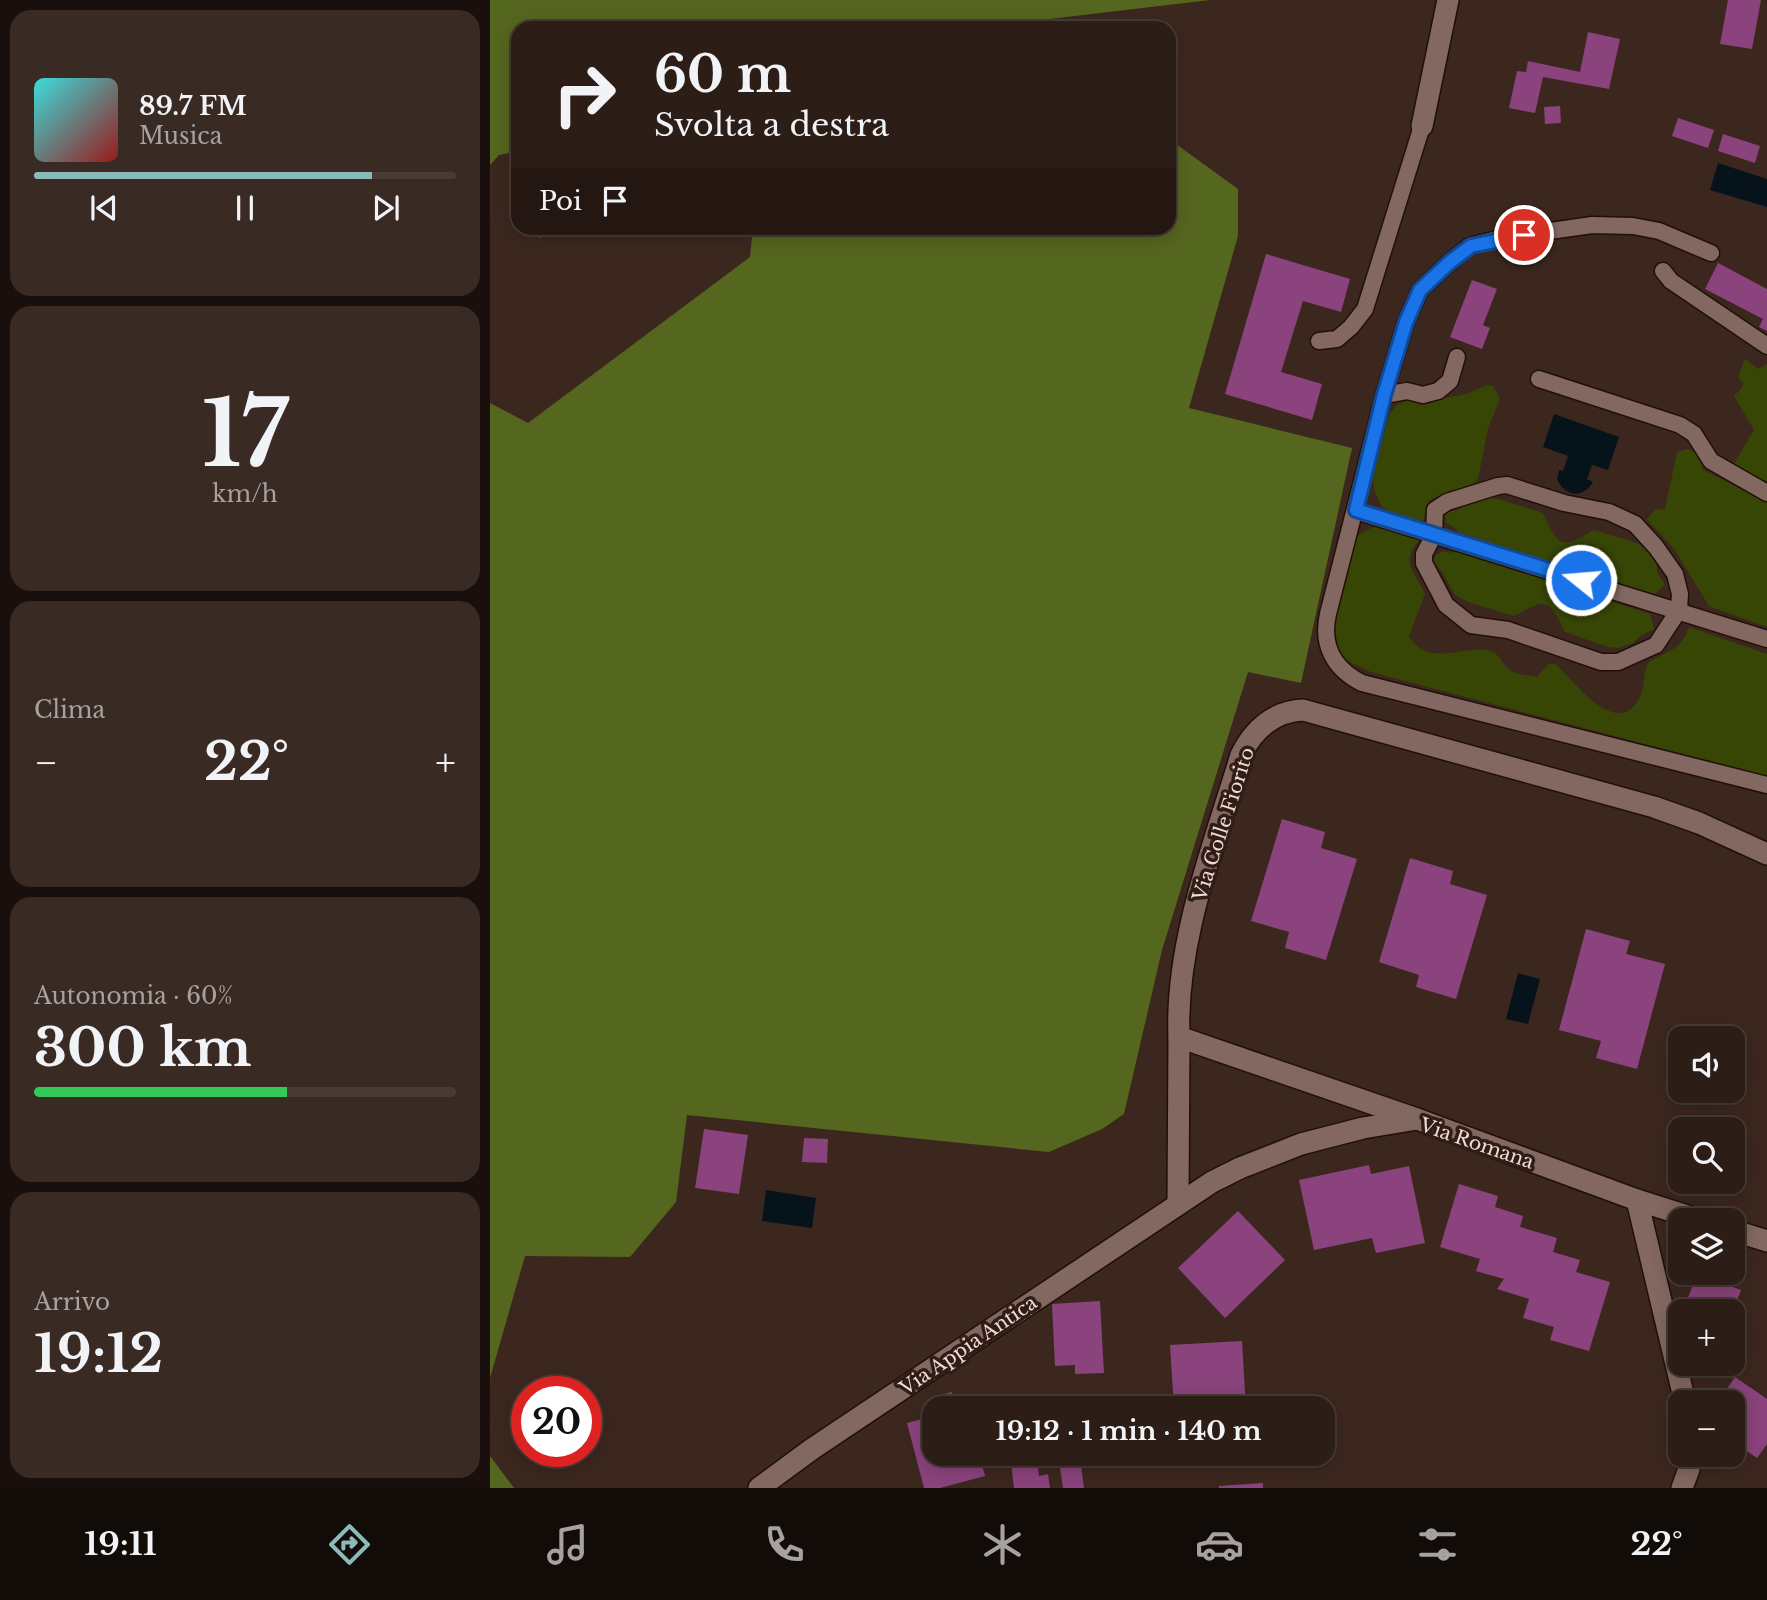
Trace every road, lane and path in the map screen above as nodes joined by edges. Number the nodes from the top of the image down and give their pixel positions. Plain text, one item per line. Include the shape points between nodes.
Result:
1 (1448, 0) edge
2 (1422, 126) joint
3 (1711, 253) dead end
4 (1663, 271) dead end
5 (1319, 341) dead end
6 (1767, 346) edge
7 (1457, 357) dead end
8 (1539, 379) dead end
9 (1384, 395) junction
10 (1767, 493) edge
11 (1356, 510) junction
12 (1434, 535) junction
13 (1679, 610) junction
14 (1767, 639) edge
15 (1767, 785) edge
16 (1767, 854) edge
17 (1179, 1037) junction
18 (1417, 1119) junction
19 (1637, 1200) junction
20 (1178, 1204) junction
21 (1668, 1210) edge
22 (1745, 1234) edge
23 (1767, 1241) edge
24 (1682, 1390) edge
25 (1689, 1467) edge
26 (759, 1488) edge
27 (1682, 1488) edge

1 - 2 street
2 - 5 lane via 1365,309 1337,339
3 - 9 lane via 1659,231 1619,225 1592,225 1471,246 1420,290
4 - 6 lane
7 - 9 lane via 1450,381 1438,391
8 - 10 lane via 1681,425 1694,434 1711,461
9 - 11 lane
11 - 12 lane
11 - 15 lane via 1325,633 1335,662 1352,678
12 - 13 lane
12 - 13 lane via 1435,510 1498,485 1609,512 1635,524 1656,547 1675,574
12 - 13 lane via 1424,563 1446,605 1471,625 1508,630 1593,660 1618,662 1656,645
13 - 14 lane
16 - 17 street, Via Colle Fiorito via 1685,817 1620,796 1303,710 1289,712 1262,725 1241,755 1186,942
17 - 18 street
17 - 20 street, Via Colle Fiorito
18 - 19 street, Via Romana
18 - 20 street, Via Romana via 1291,1147 1224,1176
19 - 21 street, Via Romana
19 - 24 street
20 - 26 street, Via Appia Antica
22 - 23 street
25 - 27 street

